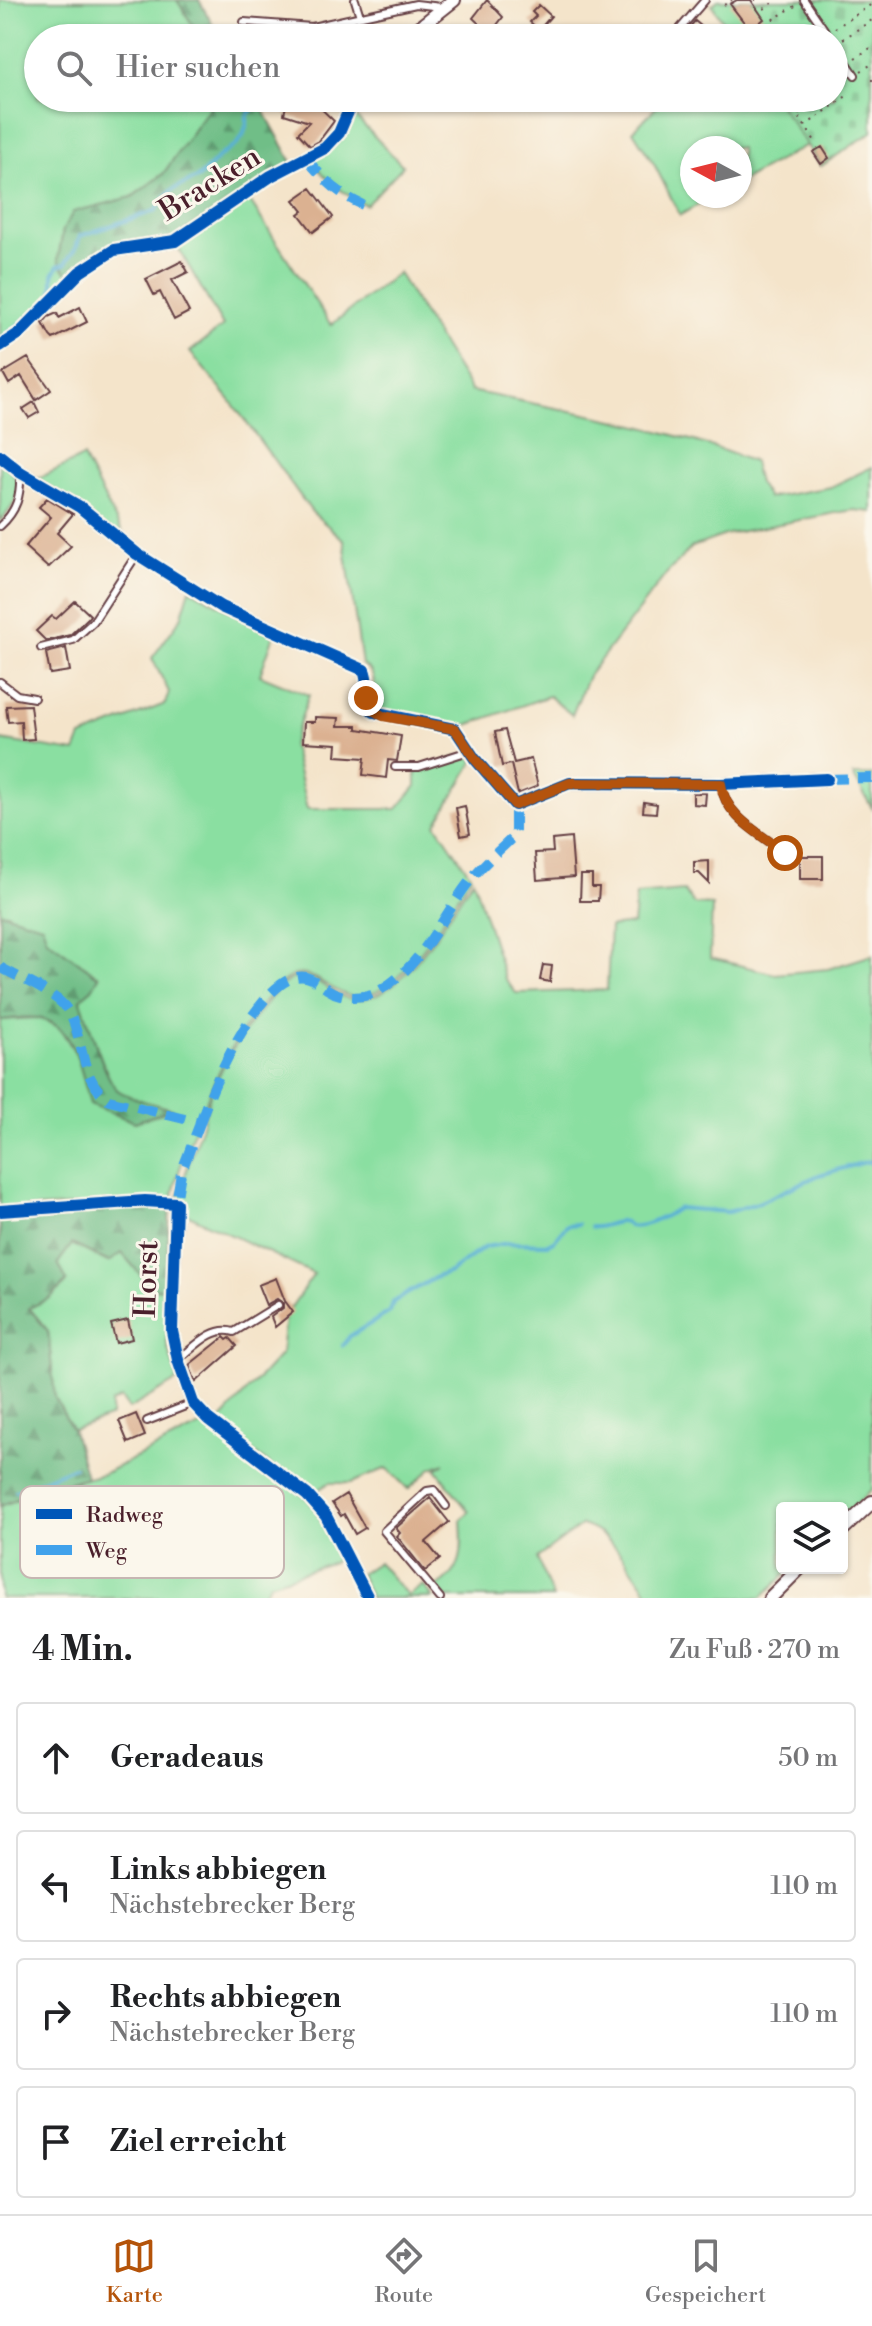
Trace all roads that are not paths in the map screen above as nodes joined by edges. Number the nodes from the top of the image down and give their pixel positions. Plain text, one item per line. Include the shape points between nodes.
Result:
1 (355, 0) edge
2 (705, 0) edge
3 (804, 0) edge
4 (450, 4) edge
5 (360, 16) junction
6 (244, 22) dead end
7 (271, 24) edge
8 (325, 24) edge
9 (424, 24) edge
10 (684, 24) edge
11 (821, 24) edge
12 (848, 65) edge
13 (855, 75) dead end
14 (348, 112) edge
15 (0, 346) edge
16 (0, 456) edge
17 (20, 472) junction
18 (0, 526) edge
19 (137, 554) junction
20 (41, 648) dead end
21 (0, 682) edge
22 (34, 698) dead end
23 (470, 751) junction
24 (395, 767) dead end
25 (827, 779) dead end
26 (721, 784) junction
27 (785, 853) dead end
28 (0, 1211) edge
29 (278, 1305) dead end
30 (178, 1360) junction
31 (193, 1403) junction
32 (147, 1421) dead end
33 (872, 1502) edge
34 (446, 1506) dead end
35 (848, 1524) edge
36 (794, 1574) edge
37 (368, 1598) edge
38 (440, 1598) edge
39 (770, 1598) edge

1 - 5 lane
2 - 10 lane
3 - 11 lane
4 - 5 lane via 416,4
4 - 9 street
5 - 8 lane
6 - 7 lane
12 - 13 lane
14 - 15 street, Bracken via 325,148 271,176 175,241 114,250 80,272 20,333
16 - 17 street
17 - 18 lane via 17,505
17 - 19 street via 80,507
19 - 20 lane via 93,622 73,640
19 - 23 street via 221,607 364,670 366,698 374,712 455,729
21 - 22 lane via 17,695
23 - 24 lane via 419,767
23 - 26 street via 515,805 570,783
25 - 26 street
26 - 27 lane via 731,811
28 - 30 street, Horst via 176,1203 172,1331
29 - 30 lane via 234,1332 214,1332
30 - 31 street, Horst
31 - 32 lane
31 - 37 street, Horst via 326,1516
33 - 35 street
34 - 38 lane via 434,1490 427,1491 384,1531
36 - 39 street

